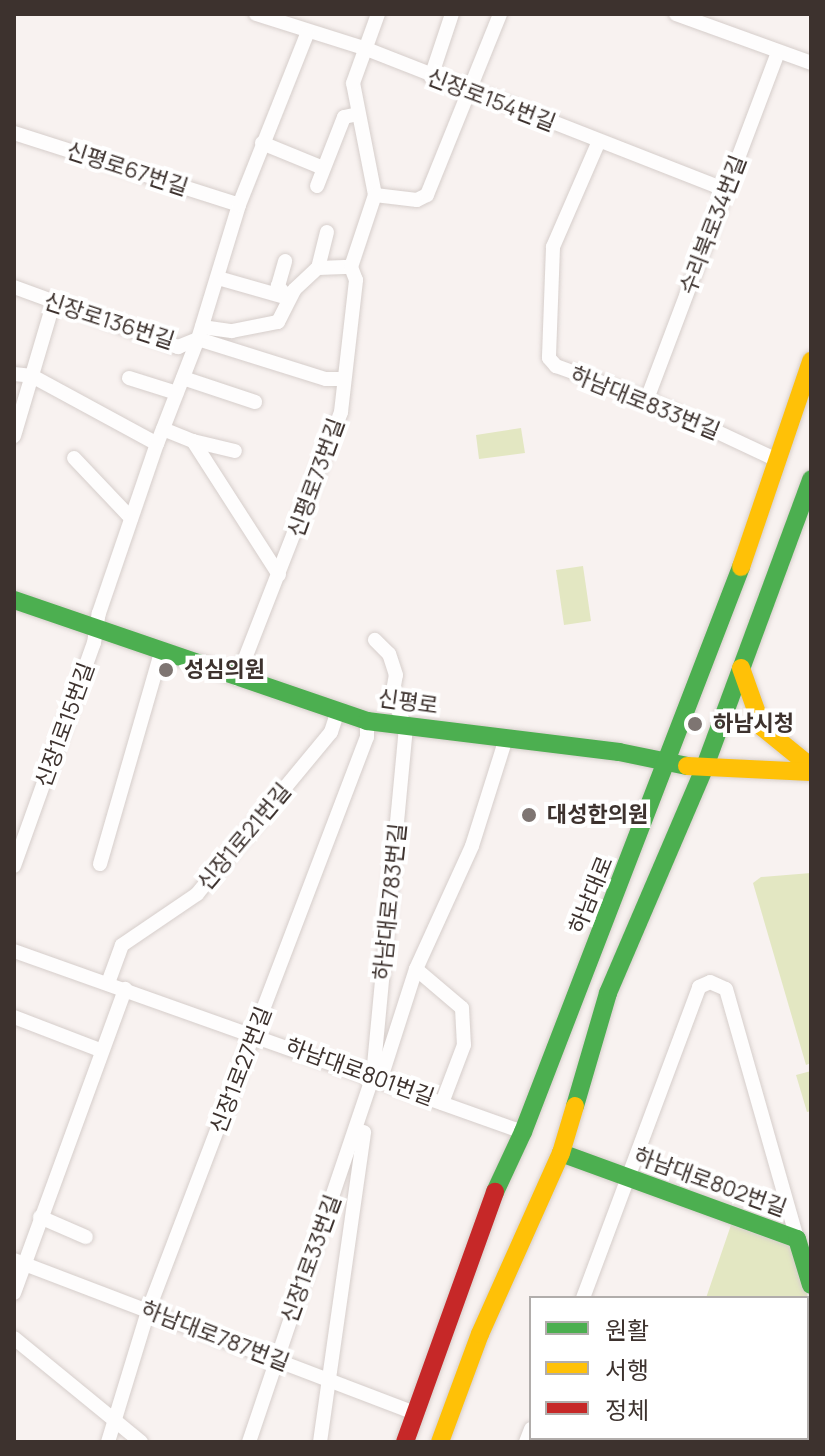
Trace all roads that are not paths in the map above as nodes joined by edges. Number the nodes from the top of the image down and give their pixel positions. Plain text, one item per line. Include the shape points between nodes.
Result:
1 (256, 14) edge
2 (378, 14) edge
3 (452, 14) edge
4 (500, 14) edge
5 (676, 14) edge
6 (307, 34) junction
7 (364, 48) junction
8 (778, 52) junction
9 (811, 63) edge
10 (431, 77) junction
11 (472, 94) junction
12 (358, 114) junction
13 (14, 133) edge
14 (599, 141) junction
15 (262, 143) junction
16 (323, 168) junction
17 (317, 186) dead end
18 (726, 190) junction
19 (375, 195) junction
20 (239, 205) junction
21 (327, 232) dead end
22 (285, 261) dead end
23 (351, 267) junction
24 (318, 268) junction
25 (218, 278) junction
26 (14, 287) edge
27 (288, 298) junction
28 (53, 304) junction
29 (200, 333) junction
30 (811, 361) edge
31 (14, 374) edge
32 (32, 376) junction
33 (129, 378) dead end
34 (183, 378) junction
35 (344, 379) junction
36 (177, 393) junction
37 (647, 399) junction
38 (255, 402) dead end
39 (163, 429) junction
40 (14, 436) edge
41 (193, 441) junction
42 (157, 444) junction
43 (235, 451) dead end
44 (74, 458) dead end
45 (775, 459) junction
46 (811, 479) edge
47 (131, 518) junction
48 (279, 575) junction
49 (14, 600) edge
50 (95, 627) junction
51 (375, 640) dead end
52 (161, 652) junction
53 (741, 668) junction
54 (237, 679) junction
55 (338, 711) junction
56 (367, 721) junction
57 (406, 728) junction
58 (506, 738) junction
59 (670, 762) junction
60 (704, 769) junction
61 (811, 770) edge
62 (100, 864) dead end
63 (14, 866) edge
64 (14, 951) edge
65 (416, 969) junction
66 (108, 983) junction
67 (125, 989) junction
68 (14, 1017) edge
69 (256, 1034) junction
70 (100, 1050) junction
71 (377, 1077) junction
72 (442, 1103) junction
73 (363, 1116) junction
74 (523, 1132) junction
75 (561, 1153) junction
76 (626, 1177) junction
77 (40, 1217) junction
78 (86, 1237) dead end
79 (797, 1239) junction
80 (20, 1262) edge
81 (811, 1285) edge
82 (14, 1293) edge
83 (584, 1296) edge
84 (148, 1311) junction
85 (14, 1338) edge
86 (275, 1359) junction
87 (327, 1379) junction
88 (415, 1413) junction
89 (114, 1420) junction
90 (108, 1442) edge
91 (141, 1442) edge
92 (249, 1442) edge
93 (320, 1442) edge
94 (405, 1442) edge
95 (440, 1442) edge

1 - 6 street, 신장로154번길
2 - 7 street
3 - 10 street
4 - 11 street
5 - 8 street
6 - 7 street, 신장로154번길 via 316,30
6 - 15 street
7 - 10 street, 신장로154번길
7 - 12 street via 353,83
8 - 9 street
8 - 18 street, 수리북로34번길
10 - 11 street, 신장로154번길
11 - 14 street, 신장로154번길
11 - 19 street via 427,195 417,200
12 - 16 street via 344,117
12 - 19 street
13 - 20 street, 신평로67번길
14 - 18 street, 신장로154번길
14 - 37 street, 하남대로833번길 via 553,247 549,358 556,366
15 - 16 street
15 - 20 street
16 - 17 street
18 - 37 street, 수리북로34번길
19 - 23 street, 신평로73번길
20 - 25 street
21 - 24 street
22 - 27 street via 278,286
23 - 24 street
23 - 35 street, 신평로73번길 via 356,280
24 - 27 street
25 - 27 street
25 - 29 street
26 - 28 street, 신장로136번길
27 - 29 street via 278,322
28 - 29 street, 신장로136번길 via 178,347
28 - 32 street
29 - 34 street
29 - 35 street, 신장로136번길 via 326,379
30 - 45 main road, 하남대로
31 - 32 street
32 - 40 street
32 - 42 street
33 - 36 street
34 - 36 street
34 - 38 street
35 - 48 street, 신평로73번길 via 341,412 321,474
36 - 39 street
37 - 45 street, 하남대로833번길
39 - 41 street
39 - 42 street
41 - 43 street
41 - 48 street
42 - 47 street
44 - 47 street
45 - 59 main road, 하남대로
46 - 53 main road
47 - 50 street
48 - 54 street, 신평로73번길
49 - 50 main road, 신평로
50 - 52 main road, 신평로
50 - 63 street, 신장1로15번길 via 94,643
51 - 57 street via 389,654 396,675 392,697
52 - 54 main road, 신평로
52 - 62 street
53 - 60 main road
53 - 61 main road via 762,727
54 - 55 main road, 신평로
55 - 56 main road, 신평로
55 - 66 street, 신장1로21번길 via 331,732 197,894 122,945
56 - 57 main road, 신평로
56 - 69 street, 신장1로27번길 via 367,737
57 - 58 main road, 신평로
57 - 71 street, 하남대로783번길
58 - 59 main road, 신평로
58 - 65 street, 신장1로33번길 via 472,846
59 - 60 main road, 신평로
59 - 74 main road, 하남대로
60 - 61 main road, 신평로
60 - 75 main road via 608,993
64 - 66 street, 하남대로801번길
65 - 71 street, 신장1로33번길
65 - 72 street via 462,1008 464,1045
66 - 67 street, 하남대로801번길
67 - 69 street, 하남대로801번길
67 - 70 street
68 - 70 street
69 - 71 street, 하남대로801번길
69 - 84 street, 신장1로27번길
70 - 77 street
71 - 72 street, 하남대로801번길
71 - 73 street, 신장1로33번길
72 - 74 street, 하남대로801번길
73 - 86 street, 신장1로33번길
73 - 87 street
74 - 88 main road, 하남대로 via 493,1195
75 - 76 main road, 하남대로802번길
75 - 95 main road via 480,1334
76 - 79 main road, 하남대로802번길
76 - 79 street via 699,987 710,982 726,989
76 - 83 street
77 - 78 street
77 - 80 street
79 - 81 main road, 하남대로802번길
80 - 82 street
80 - 84 street, 하남대로787번길
84 - 86 street, 하남대로787번길
84 - 89 street, 신장1로27번길
85 - 89 street
86 - 87 street, 하남대로787번길
86 - 92 street, 신장1로33번길
87 - 88 street, 하남대로787번길
87 - 93 street
88 - 94 main road, 하남대로
89 - 90 street, 신장1로27번길
89 - 91 street

